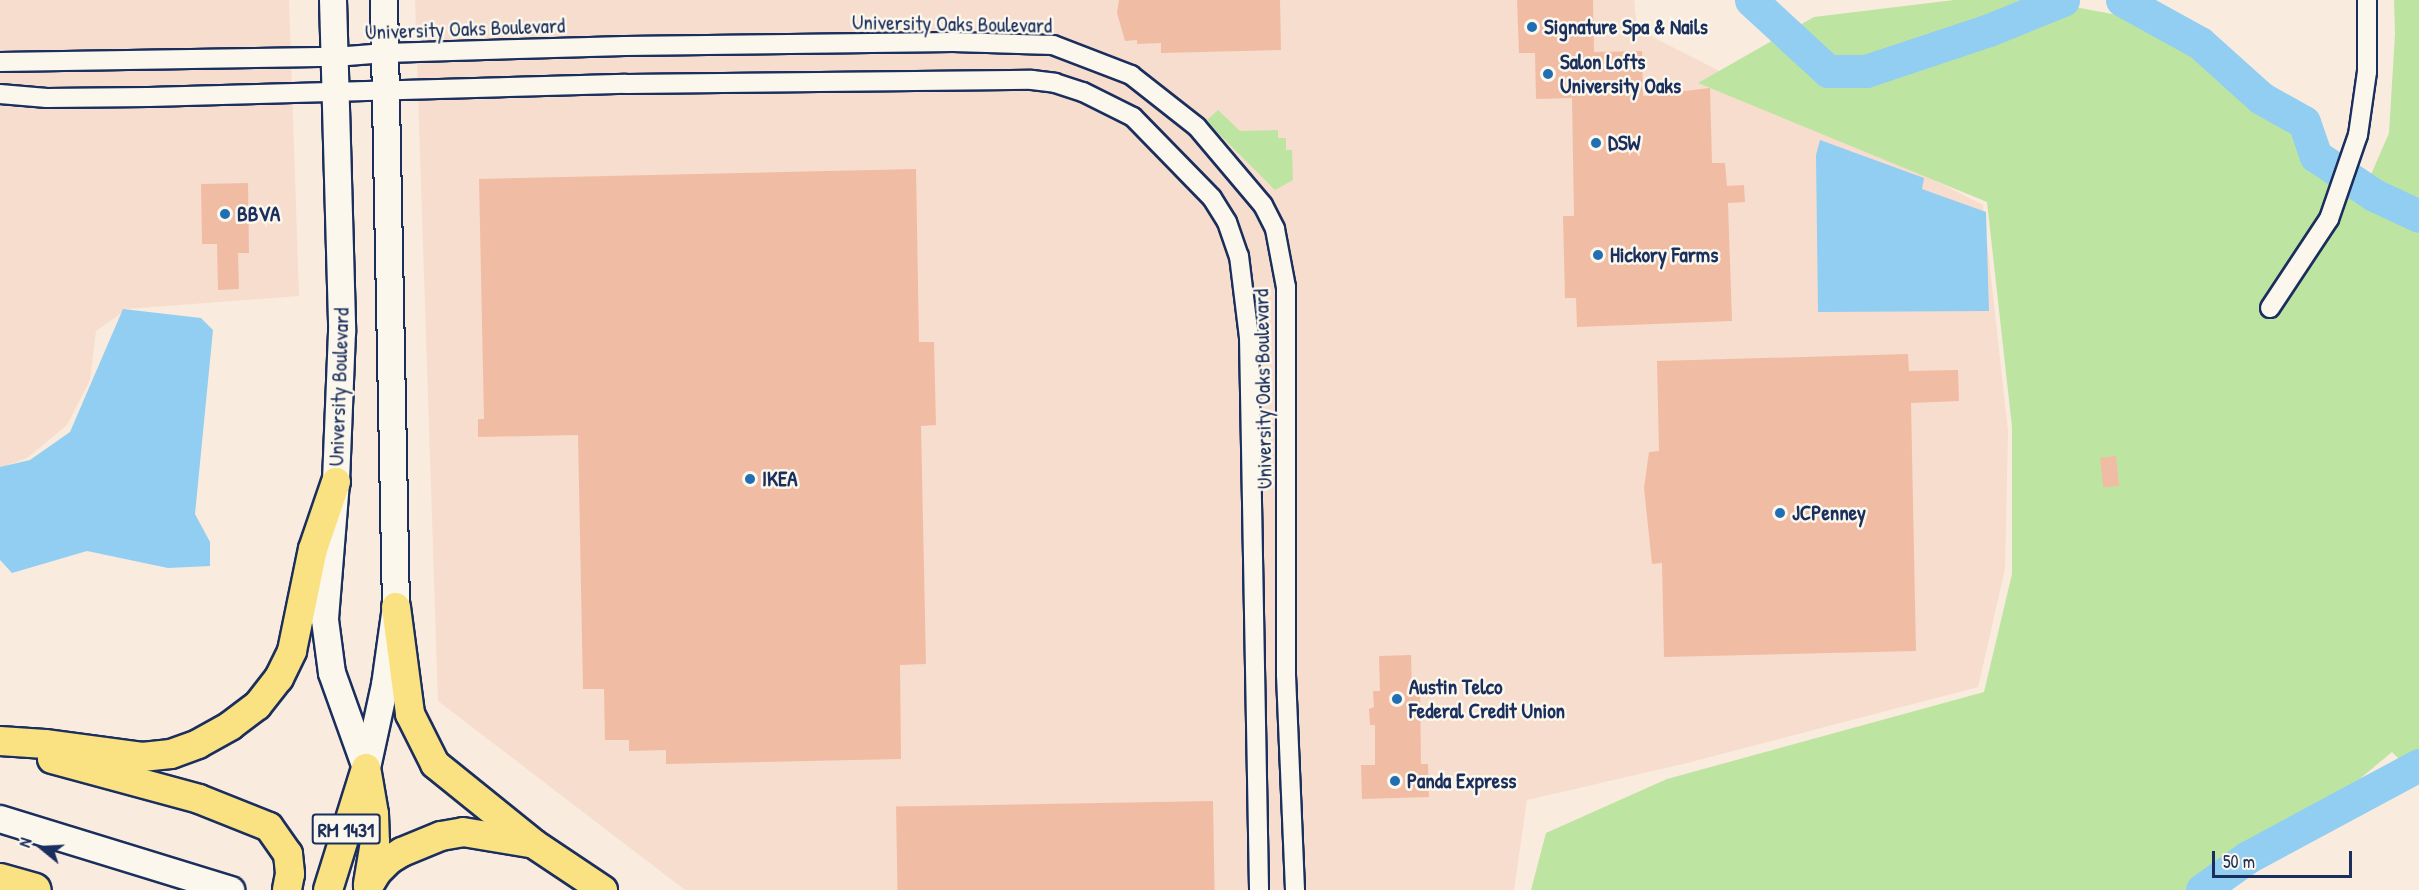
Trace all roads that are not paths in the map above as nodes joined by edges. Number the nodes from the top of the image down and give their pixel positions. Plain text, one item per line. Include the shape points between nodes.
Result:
1 (333, 0) edge
2 (384, 0) edge
3 (2367, 0) edge
4 (385, 53) junction
5 (335, 57) junction
6 (0, 62) edge
7 (386, 92) junction
8 (335, 93) junction
9 (0, 94) edge
10 (2270, 308) dead end
11 (336, 482) junction
12 (396, 607) junction
13 (0, 742) edge
14 (366, 768) junction
15 (0, 819) edge
16 (534, 844) junction
17 (0, 879) edge
18 (367, 889) edge
19 (34, 890) edge
20 (231, 890) edge
21 (287, 890) edge
22 (328, 890) edge
23 (603, 890) edge
24 (1258, 890) edge
25 (1295, 890) edge

1 - 5 main road, University Boulevard
2 - 4 main road, University Boulevard
3 - 10 street via 2358,135 2329,219
4 - 5 street, University Oaks Boulevard
4 - 7 main road, University Boulevard
4 - 25 street, University Oaks Boulevard via 848,44 1053,45 1131,75 1197,127 1263,205 1275,229 1286,286 1286,669
5 - 6 street, University Oaks Boulevard
5 - 8 main road, University Boulevard
7 - 8 street, University Oaks Boulevard
7 - 12 main road, University Boulevard
7 - 24 street, University Oaks Boulevard via 626,84 1032,80 1083,92 1133,117 1212,198 1227,222 1239,256 1249,337
8 - 9 street, University Oaks Boulevard via 84,98
8 - 11 main road, University Boulevard via 342,332
11 - 13 main road via 314,549 292,651 279,678 257,706 222,731 171,754 142,757
11 - 14 main road, University Boulevard via 325,620 332,673
12 - 14 main road, University Boulevard via 385,685
12 - 16 main road via 410,714 427,752 449,778
13 - 21 main road via 199,799 263,824 280,839 288,854
14 - 18 main road, University Boulevard / RM 1431 via 375,842
14 - 22 main road, University Boulevard / RM 1431
15 - 20 main road
16 - 18 main road via 463,832 441,836 389,860
16 - 23 main road
17 - 19 highway

